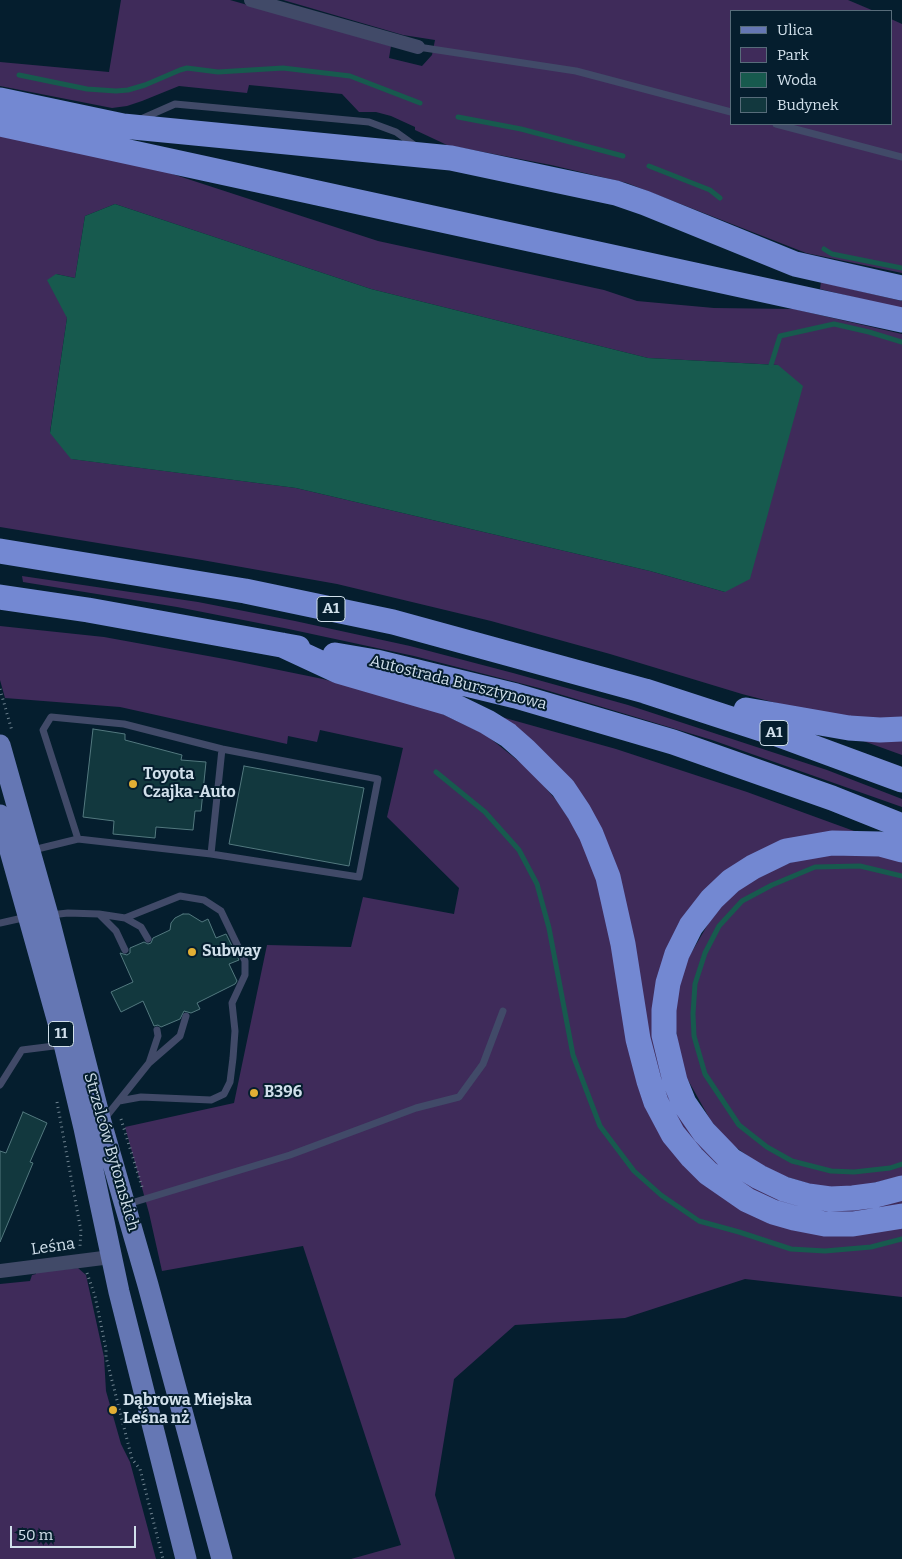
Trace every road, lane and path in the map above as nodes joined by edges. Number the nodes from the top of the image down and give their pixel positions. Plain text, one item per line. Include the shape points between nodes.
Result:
1 (251, 0) edge
2 (418, 47) joint
3 (0, 100) edge
4 (730, 112) edge
5 (0, 124) edge
6 (780, 125) edge
7 (902, 157) edge
8 (902, 288) edge
9 (902, 320) edge
10 (6, 551) edge
11 (0, 597) edge
12 (282, 645) junction
13 (645, 691) junction
14 (902, 729) edge
15 (0, 745) edge
16 (222, 749) junction
17 (902, 780) edge
18 (0, 814) edge
19 (902, 826) edge
20 (78, 839) junction
21 (30, 850) junction
22 (902, 850) edge
23 (211, 854) junction
24 (99, 914) junction
25 (39, 916) junction
26 (125, 918) junction
27 (0, 923) edge
28 (148, 939) dead end
29 (125, 950) dead end
30 (502, 1011) dead end
31 (186, 1016) dead end
32 (157, 1030) dead end
33 (64, 1044) junction
34 (149, 1063) junction
35 (0, 1085) edge
36 (56, 1100) dead end
37 (119, 1101) junction
38 (101, 1122) junction
39 (902, 1188) edge
40 (125, 1204) junction
41 (902, 1216) edge
42 (111, 1257) junction
43 (82, 1260) junction
44 (0, 1271) edge
45 (163, 1559) edge
46 (186, 1559) edge
47 (222, 1559) edge

1 - 2 street
2 - 4 lane via 576,71
3 - 8 highway via 123,126 451,158 616,193 795,264
5 - 9 highway
6 - 7 lane
10 - 13 highway, A1 via 245,591 393,622
11 - 12 highway, Autostrada Bursztynowa
12 - 19 highway, Autostrada Bursztynowa via 376,662 592,717 752,769
12 - 41 highway via 338,671 448,703 487,722 526,750 563,788 591,834 608,877 623,944 638,1039 656,1102 673,1134 708,1173 747,1200 794,1218 825,1224 853,1224
13 - 14 highway via 849,728
13 - 17 highway, A1 via 777,734
15 - 21 main road, Strzelców Bytomskich / 11
16 - 20 lane via 124,724 51,717 43,730
16 - 23 lane
16 - 23 lane via 378,778 359,877
18 - 25 main road, Strzelców Bytomskich / 11
20 - 21 lane
20 - 23 lane
21 - 25 main road, Strzelców Bytomskich / 11
22 - 39 highway via 880,844 832,843 786,851 731,881 691,926 677,954 668,983 664,1036 684,1103 704,1132 731,1160 784,1189 808,1196 854,1198
24 - 25 lane
24 - 26 lane
24 - 29 lane via 116,931
25 - 27 lane
25 - 33 main road, Strzelców Bytomskich / 11
25 - 38 main road, Strzelców Bytomskich / 11
26 - 28 lane via 141,927
26 - 37 lane via 180,896 204,900 220,911 245,961 245,976 232,1002 234,1049 230,1082 224,1094 211,1100 141,1097
30 - 40 lane via 483,1064 459,1097 416,1108 290,1154
31 - 34 lane via 180,1036
32 - 34 lane
33 - 35 lane via 22,1050
33 - 42 main road, Strzelców Bytomskich / 11
34 - 37 lane
36 - 43 path via 81,1231
37 - 38 lane
38 - 40 main road, Strzelców Bytomskich / 11
40 - 47 main road, Strzelców Bytomskich / 11
42 - 43 street, Leśna
42 - 46 main road, Strzelców Bytomskich / 11
43 - 44 street, Leśna
43 - 45 path via 95,1296 106,1357 132,1459 140,1469

